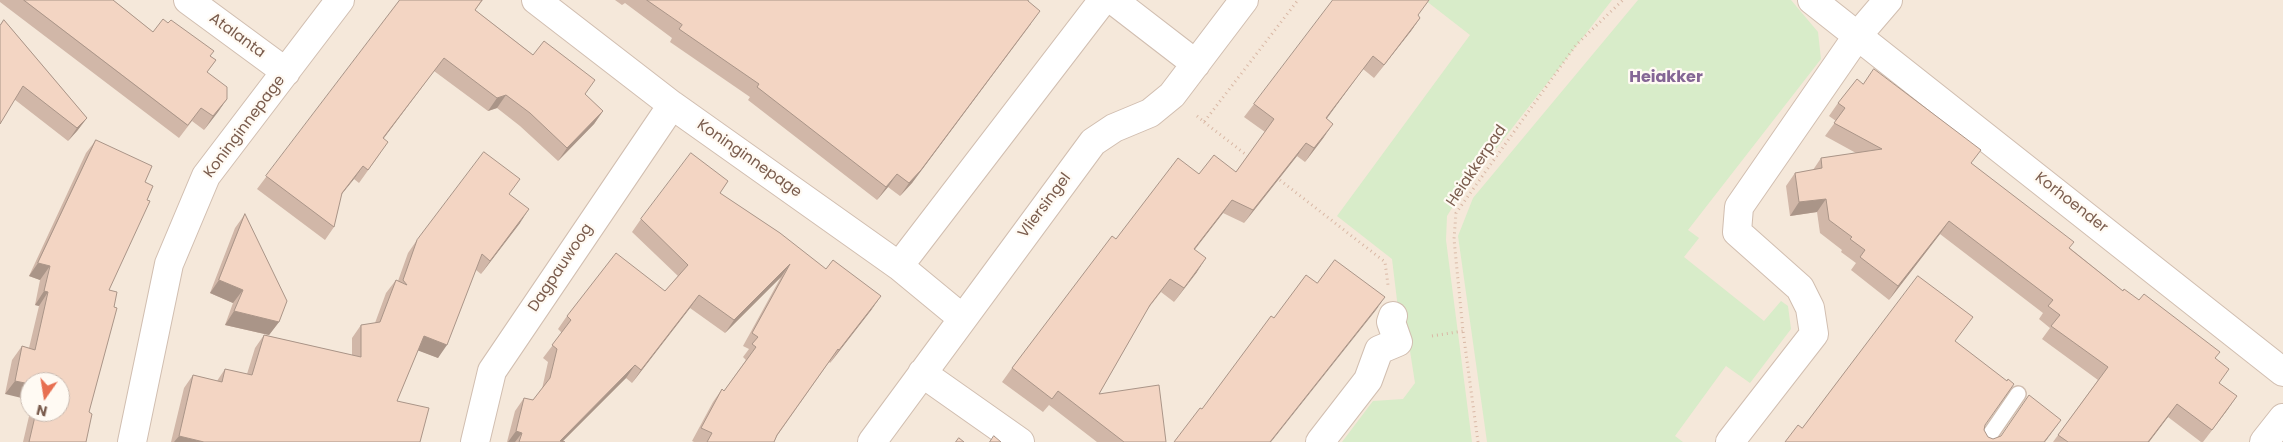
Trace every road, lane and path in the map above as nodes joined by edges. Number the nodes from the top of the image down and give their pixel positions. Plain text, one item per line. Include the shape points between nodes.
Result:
1 (188, 0) edge
2 (340, 0) edge
3 (536, 0) edge
4 (1103, 0) edge
5 (1113, 0) edge
6 (1244, 0) edge
7 (1298, 0) edge
8 (1623, 0) edge
9 (1812, 0) edge
10 (1888, 0) edge
11 (1858, 35) junction
12 (1196, 64) junction
13 (286, 72) junction
14 (1172, 95) junction
15 (672, 105) junction
16 (1204, 122) junction
17 (1251, 158) edge
18 (1275, 177) edge
19 (899, 266) junction
20 (1393, 316) joint
21 (962, 318) junction
22 (2283, 372) edge
23 (922, 374) junction
24 (2018, 394) dead end
25 (2283, 418) edge
26 (132, 442) edge
27 (475, 442) edge
28 (872, 442) edge
29 (1020, 442) edge
30 (1320, 442) edge
31 (1478, 442) edge
32 (1730, 442) edge
33 (1985, 442) edge
34 (2264, 442) edge

1 - 13 street, Atalanta
2 - 13 street, Koninginnepage
3 - 15 street, Koninginnepage
4 - 19 street
5 - 12 street
6 - 12 street, Vliersingel
7 - 16 path
8 - 31 path, Heiakkerpad via 1576,45 1456,213 1454,239
9 - 11 street, Korhoender
10 - 11 street
11 - 22 street, Korhoender
11 - 32 street via 1739,207 1737,232 1800,288 1810,308 1814,334
12 - 14 street, Vliersingel
13 - 26 street, Koninginnepage via 206,176 170,264
14 - 16 path
14 - 21 street, Vliersingel via 1150,113 1114,128 1093,142
15 - 19 street, Koninginnepage
15 - 27 street, Dagpauwoog via 492,371
16 - 17 path
18 - 20 path via 1385,262
19 - 21 street, Koninginnepage
20 - 30 street via 1391,322 1398,342 1379,350 1368,380
21 - 23 street, Vliersingel
23 - 28 street, Vliersingel
23 - 29 street
24 - 33 lane
25 - 34 street

